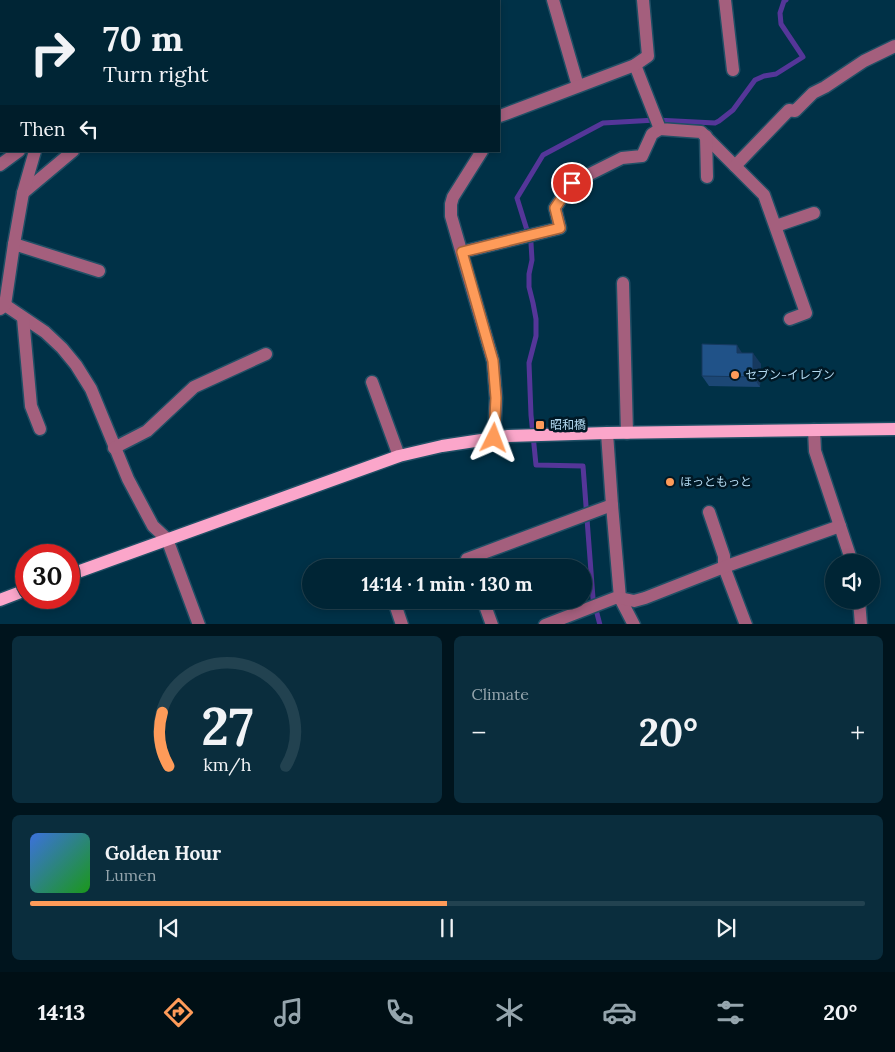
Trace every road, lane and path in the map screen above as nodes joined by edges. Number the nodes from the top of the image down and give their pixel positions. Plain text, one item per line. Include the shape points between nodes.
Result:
1 (553, 0) edge
2 (643, 0) edge
3 (725, 0) edge
4 (895, 46) edge
5 (635, 65) junction
6 (733, 70) dead end
7 (578, 86) junction
8 (500, 116) edge
9 (660, 127) junction
10 (706, 136) junction
11 (18, 152) edge
12 (35, 152) edge
13 (71, 152) edge
14 (481, 152) edge
15 (0, 165) edge
16 (736, 166) junction
17 (707, 177) dead end
18 (23, 193) junction
19 (814, 213) dead end
20 (776, 226) junction
21 (14, 244) junction
22 (462, 252) junction
23 (99, 271) dead end
24 (624, 283) dead end
25 (2, 307) edge
26 (23, 318) junction
27 (790, 319) dead end
28 (266, 354) dead end
29 (372, 382) dead end
30 (40, 429) dead end
31 (895, 429) edge
32 (814, 430) junction
33 (607, 433) junction
34 (627, 433) junction
35 (494, 438) junction
36 (114, 448) junction
37 (398, 456) junction
38 (612, 505) junction
39 (709, 512) dead end
40 (840, 526) junction
41 (167, 539) junction
42 (849, 554) edge
43 (467, 559) edge
44 (724, 567) junction
45 (80, 571) edge
46 (15, 594) edge
47 (620, 598) junction
48 (0, 600) edge
49 (397, 609) edge
50 (486, 609) edge
51 (860, 609) edge
52 (199, 624) edge
53 (402, 624) edge
54 (492, 624) edge
55 (550, 624) edge
56 (634, 624) edge
57 (746, 624) edge
58 (861, 624) edge

1 - 7 street
2 - 5 street via 648,56
3 - 6 street
4 - 16 street via 813,93 795,111 789,110
5 - 7 street
5 - 9 street
7 - 8 street
9 - 10 street via 701,132
9 - 22 street via 652,134 642,156 622,158 572,183 555,208 560,228
10 - 16 street
10 - 17 street
11 - 15 street
12 - 18 street
13 - 18 street
14 - 22 street via 451,204 451,216
16 - 20 street via 764,195
18 - 21 street
19 - 20 street
20 - 27 street via 806,314
21 - 23 street
21 - 25 street
22 - 35 street via 493,361 496,398
24 - 34 street
25 - 26 street
26 - 30 street via 31,406
26 - 36 street via 45,332 76,365 91,389
28 - 36 street via 194,387 147,430
29 - 37 street
31 - 32 main road
32 - 34 main road
32 - 40 street via 816,451
33 - 34 main road
33 - 35 main road
33 - 38 street
35 - 37 main road
36 - 41 street via 153,526
37 - 41 main road
38 - 43 street
38 - 47 street
39 - 44 street via 724,556
40 - 42 street
40 - 44 street
41 - 45 main road
41 - 52 street
44 - 47 street via 645,598 634,601
44 - 57 street
46 - 48 main road
47 - 55 street
47 - 56 street
49 - 53 street
50 - 54 street
51 - 58 street

